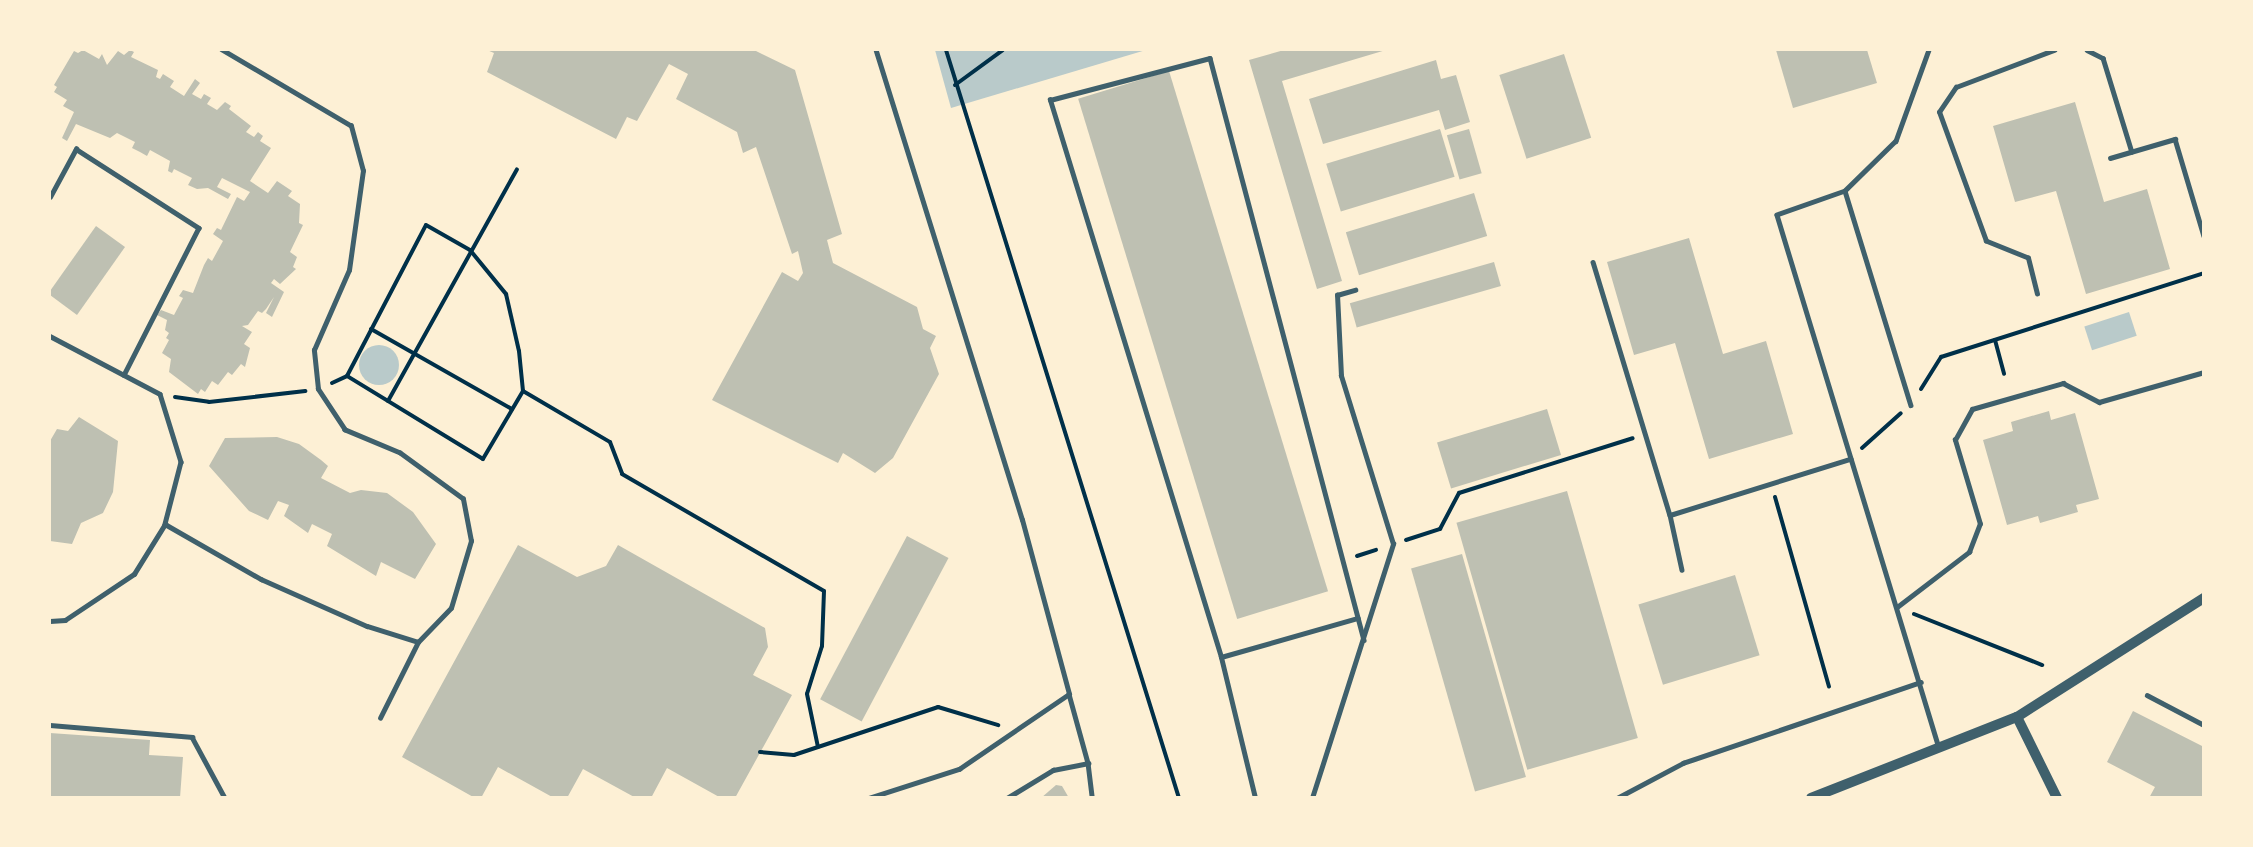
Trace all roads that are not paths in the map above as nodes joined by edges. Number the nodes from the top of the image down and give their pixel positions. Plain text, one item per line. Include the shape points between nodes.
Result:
1 (222, 50) edge
2 (876, 50) edge
3 (1929, 50) edge
4 (2054, 50) edge
5 (2087, 50) edge
6 (2132, 152) junction
7 (2110, 158) dead end
8 (1845, 190) junction
9 (50, 197) edge
10 (2204, 236) edge
11 (1593, 262) dead end
12 (1355, 290) dead end
13 (2037, 294) dead end
14 (50, 337) edge
15 (2204, 372) edge
16 (124, 375) junction
17 (1911, 405) road end
18 (1850, 459) junction
19 (1670, 515) junction
20 (165, 524) junction
21 (1682, 570) dead end
22 (2204, 598) edge
23 (1897, 607) junction
24 (1358, 618) junction
25 (50, 621) edge
26 (1364, 640) junction
27 (418, 642) junction
28 (1221, 657) junction
29 (1921, 682) junction
30 (1069, 694) junction
31 (2147, 695) dead end
32 (2017, 717) junction
33 (380, 718) dead end
34 (50, 725) edge
35 (2204, 725) edge
36 (1939, 748) junction
37 (1088, 763) junction
38 (880, 794) junction
39 (225, 798) edge
40 (869, 798) edge
41 (886, 798) edge
42 (1007, 798) edge
43 (1092, 798) edge
44 (1255, 798) edge
45 (1312, 798) edge
46 (1617, 798) edge
47 (1811, 798) edge
48 (2057, 798) edge

1 - 27 lane via 351,126 363,171 349,270 314,350 318,389 345,430 400,453 463,500 471,541 451,608
2 - 30 lane via 1022,520
3 - 8 lane via 1896,141
4 - 13 lane via 1956,87 1939,112 1986,241 2028,258
5 - 6 lane via 2103,58
6 - 7 lane
6 - 10 lane via 2175,139
8 - 17 lane
8 - 18 lane via 1777,215
9 - 16 lane via 75,149 199,228
11 - 19 lane
12 - 26 lane via 1337,295 1341,376 1393,544
14 - 16 lane
15 - 23 lane via 2099,402 2063,382 1972,409 1955,440 1980,524 1969,552
16 - 20 lane via 160,394 181,462
18 - 19 lane
18 - 23 lane
19 - 21 lane
20 - 25 lane via 134,574 65,620
20 - 27 lane via 261,579 367,626
22 - 32 street
23 - 29 lane
24 - 26 lane
24 - 28 lane
24 - 28 lane via 1210,58 1050,100
26 - 45 lane
27 - 33 lane
28 - 44 lane
29 - 36 lane
29 - 46 lane via 1683,763
30 - 37 lane
30 - 38 lane via 959,769
31 - 35 lane
32 - 36 street
32 - 48 street
34 - 39 lane via 192,737
36 - 47 street
37 - 42 lane via 1053,770
37 - 43 lane
38 - 40 lane
38 - 41 lane

